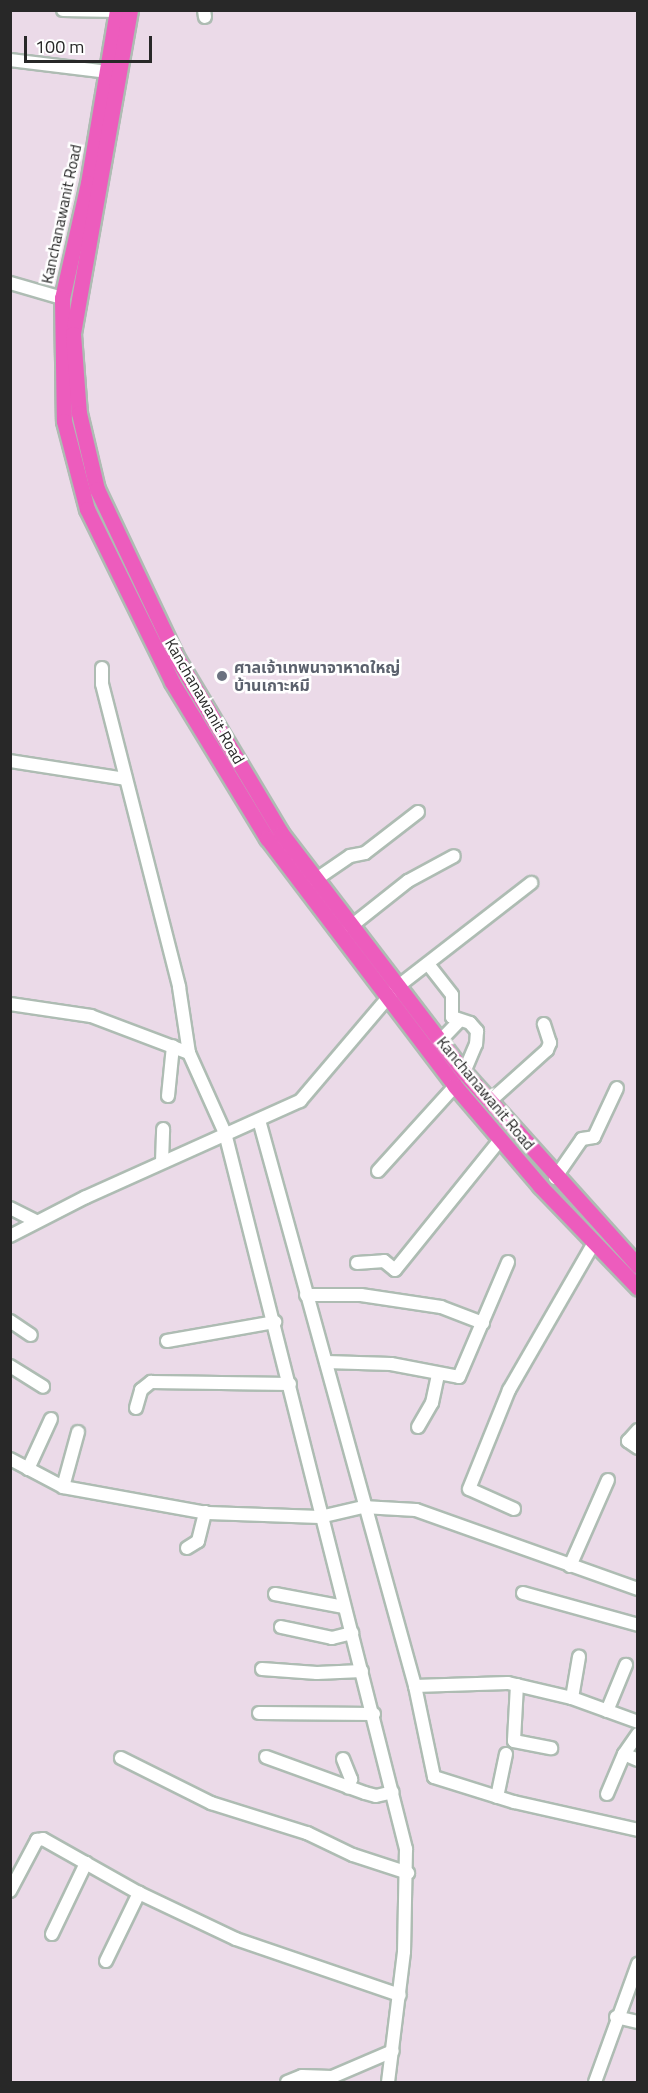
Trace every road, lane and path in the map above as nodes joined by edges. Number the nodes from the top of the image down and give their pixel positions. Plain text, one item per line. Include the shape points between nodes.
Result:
1 (63, 10) edge
2 (93, 11) edge
3 (122, 11) edge
4 (10, 60) edge
5 (108, 72) junction
6 (10, 283) edge
7 (62, 298) junction
8 (102, 668) dead end
9 (10, 761) edge
10 (126, 779) junction
11 (418, 812) dead end
12 (454, 856) dead end
13 (315, 880) junction
14 (531, 883) dead end
15 (350, 927) junction
16 (428, 964) junction
17 (393, 993) junction
18 (10, 1004) edge
19 (460, 1020) junction
20 (544, 1024) dead end
21 (439, 1042) junction
22 (173, 1046) junction
23 (189, 1053) junction
24 (464, 1072) junction
25 (456, 1086) junction
26 (617, 1088) dead end
27 (168, 1096) dead end
28 (489, 1102) junction
29 (259, 1120) junction
30 (163, 1129) dead end
31 (225, 1134) junction
32 (500, 1140) junction
33 (162, 1162) junction
34 (378, 1171) dead end
35 (555, 1178) junction
36 (10, 1208) edge
37 (35, 1221) junction
38 (10, 1236) edge
39 (598, 1237) junction
40 (508, 1262) dead end
41 (357, 1263) dead end
42 (638, 1266) edge
43 (638, 1288) edge
44 (306, 1295) junction
45 (10, 1321) edge
46 (275, 1322) junction
47 (483, 1323) junction
48 (31, 1335) dead end
49 (167, 1341) dead end
50 (326, 1362) junction
51 (10, 1366) edge
52 (438, 1375) junction
53 (290, 1384) junction
54 (43, 1387) dead end
55 (136, 1408) dead end
56 (51, 1419) dead end
57 (418, 1427) dead end
58 (638, 1430) edge
59 (78, 1432) dead end
60 (638, 1448) edge
61 (10, 1459) edge
62 (28, 1469) junction
63 (608, 1480) dead end
64 (63, 1488) junction
65 (363, 1507) junction
66 (514, 1509) dead end
67 (205, 1512) junction
68 (320, 1517) junction
69 (187, 1548) dead end
70 (570, 1566) junction
71 (638, 1590) edge
72 (523, 1593) dead end
73 (275, 1594) dead end
74 (344, 1606) junction
75 (638, 1625) edge
76 (281, 1627) dead end
77 (352, 1633) junction
78 (579, 1657) dead end
79 (626, 1665) dead end
80 (262, 1669) dead end
81 (362, 1671) junction
82 (517, 1685) junction
83 (415, 1686) junction
84 (572, 1698) junction
85 (607, 1711) junction
86 (259, 1713) dead end
87 (374, 1714) junction
88 (638, 1722) edge
89 (638, 1734) edge
90 (551, 1748) dead end
91 (507, 1754) dead end
92 (624, 1754) junction
93 (266, 1757) dead end
94 (121, 1758) dead end
95 (343, 1759) dead end
96 (638, 1760) edge
97 (348, 1788) junction
98 (393, 1792) junction
99 (607, 1794) dead end
100 (497, 1797) junction
101 (638, 1830) edge
102 (86, 1863) junction
103 (408, 1873) junction
104 (10, 1891) edge
105 (139, 1893) junction
106 (52, 1934) dead end
107 (106, 1960) dead end
108 (638, 1964) edge
109 (400, 1995) junction
110 (616, 2017) junction
111 (638, 2022) edge
112 (393, 2051) junction
113 (287, 2082) edge
114 (388, 2082) edge
115 (595, 2082) edge

1 - 2 street
2 - 3 street
3 - 5 main road, Kanchanawanit Road
3 - 13 main road, Kanchanawanit Road via 109,138 87,237 73,334 79,413 96,489 136,578 223,739
4 - 5 street
5 - 7 main road, Kanchanawanit Road
6 - 7 street
7 - 17 main road, Kanchanawanit Road via 64,421 87,509 122,585 172,682 267,838
8 - 10 street
9 - 10 street
10 - 23 street via 180,987
11 - 13 street via 365,853 350,856
12 - 15 street via 408,881
13 - 15 main road, Kanchanawanit Road
14 - 16 street
15 - 17 main road, Kanchanawanit Road
16 - 17 street
16 - 19 street via 452,995 450,1013
17 - 21 main road, Kanchanawanit Road
17 - 25 main road, Kanchanawanit Road
17 - 29 street via 309,1094
18 - 22 street via 91,1016
19 - 21 street
19 - 24 street via 473,1025 477,1034
20 - 28 street via 550,1043 547,1050
21 - 24 main road, Kanchanawanit Road
22 - 23 street
22 - 27 street
23 - 31 street
24 - 28 main road, Kanchanawanit Road
25 - 32 main road, Kanchanawanit Road
25 - 34 street
26 - 35 street via 594,1137 582,1138
28 - 35 main road, Kanchanawanit Road
29 - 31 street
29 - 44 street
30 - 33 street
31 - 33 street
31 - 46 street
32 - 39 main road, Kanchanawanit Road
32 - 41 street via 395,1270 384,1261
33 - 37 street
35 - 39 main road, Kanchanawanit Road
36 - 37 street
37 - 38 street
39 - 42 main road, Kanchanawanit Road
39 - 43 main road, Kanchanawanit Road
39 - 66 street via 509,1390 469,1489
40 - 47 street
44 - 47 street via 360,1295 441,1307
44 - 50 street
45 - 48 street
46 - 49 street
46 - 53 street
47 - 52 street via 460,1376
50 - 52 street via 391,1364
50 - 65 street
51 - 54 street
52 - 57 street via 432,1403
53 - 55 street via 151,1382 141,1390
53 - 68 street
56 - 62 street
58 - 60 street via 628,1441
59 - 64 street
61 - 62 street
62 - 64 street
63 - 70 street
64 - 67 street
65 - 68 street
65 - 70 street via 430,1514
65 - 83 street
67 - 68 street
67 - 69 street via 198,1541
68 - 74 street
70 - 71 street
72 - 75 street
73 - 74 street
74 - 77 street
76 - 77 street via 332,1638
77 - 81 street
78 - 84 street
79 - 85 street
80 - 81 street
81 - 87 street
82 - 83 street via 477,1681
82 - 84 street
82 - 90 street via 514,1741
83 - 100 street via 435,1778
84 - 85 street
85 - 88 street
86 - 87 street
87 - 98 street
89 - 92 street
91 - 100 street
92 - 96 street
92 - 99 street
93 - 97 street
94 - 103 street via 211,1803 307,1833 353,1856
95 - 97 street via 351,1777
97 - 98 street via 376,1796
98 - 103 street
100 - 101 street
102 - 104 street via 40,1839
102 - 105 street
102 - 106 street
103 - 109 street
105 - 107 street
105 - 109 street via 236,1939
108 - 110 street
109 - 112 street
110 - 111 street
110 - 115 street
112 - 113 street via 332,2077 302,2076
112 - 114 street

